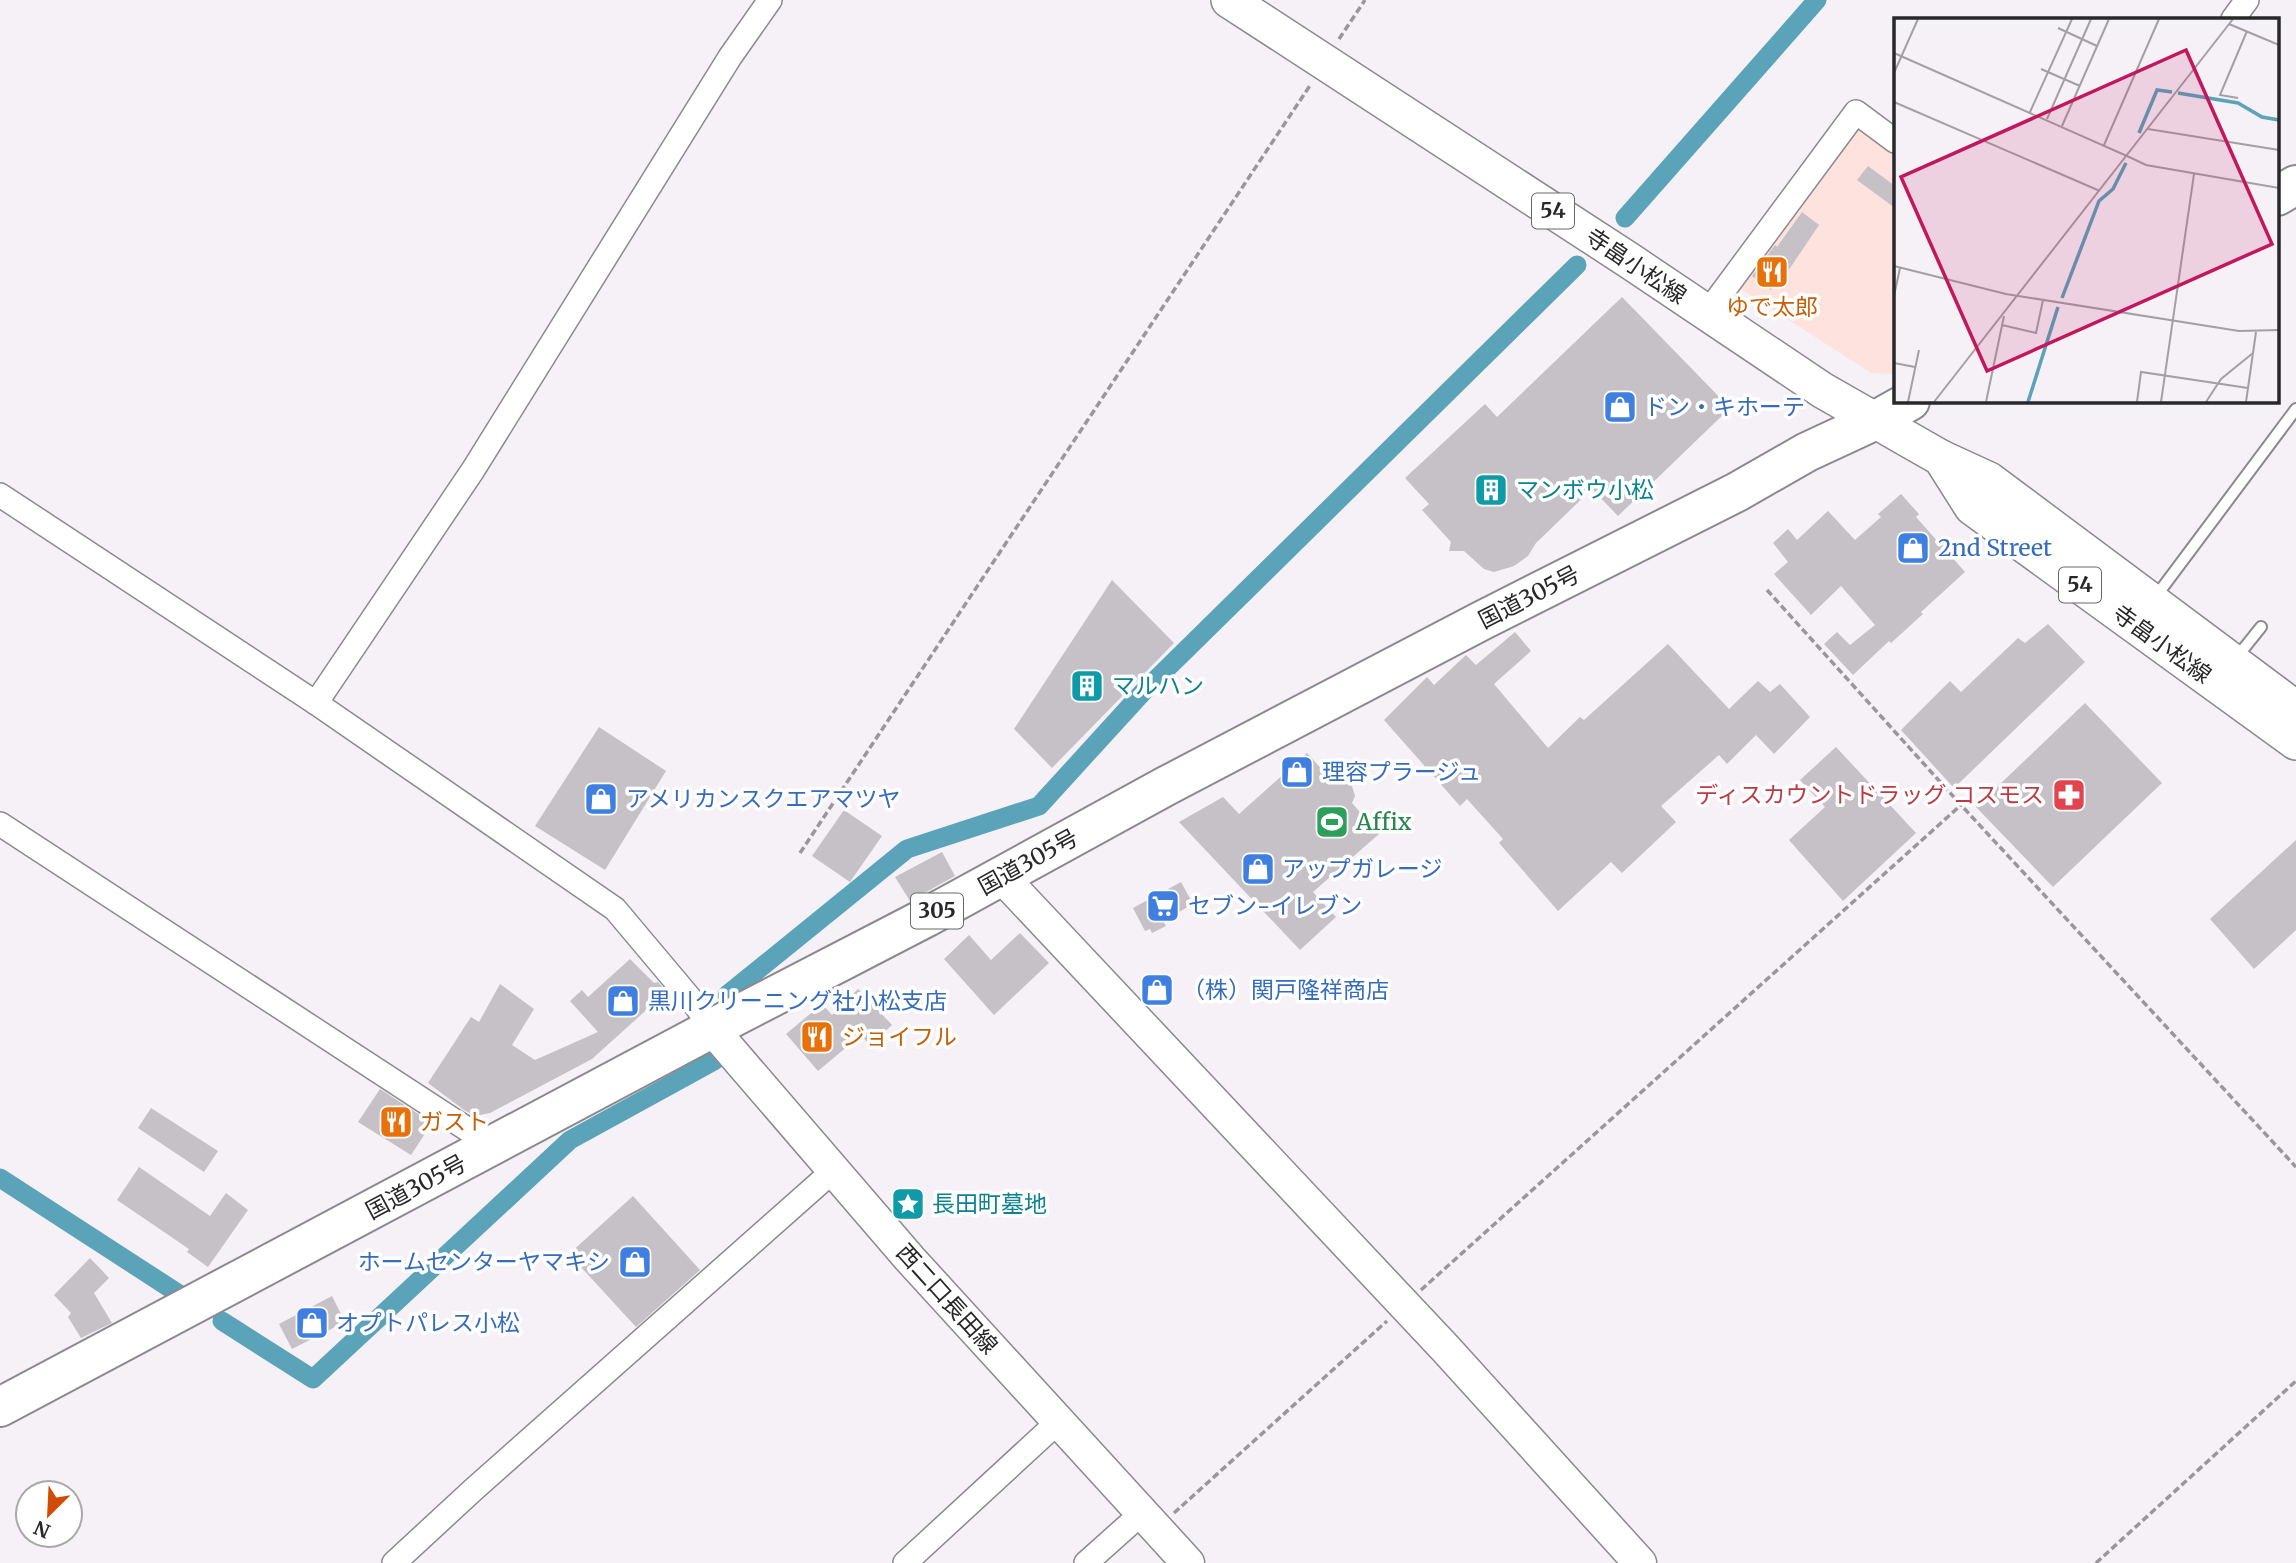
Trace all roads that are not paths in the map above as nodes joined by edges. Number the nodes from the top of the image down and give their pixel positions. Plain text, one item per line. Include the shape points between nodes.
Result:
1 (770, 0) edge
2 (1229, 0) edge
3 (2247, 0) edge
4 (2234, 18) edge
5 (1894, 140) edge
6 (2296, 185) edge
7 (2278, 194) edge
8 (1707, 313) junction
9 (1908, 402) edge
10 (2296, 409) edge
11 (1876, 420) junction
12 (1941, 458) junction
13 (0, 495) edge
14 (2152, 601) junction
15 (2261, 627) dead end
16 (2233, 662) junction
17 (316, 703) junction
18 (2296, 709) edge
19 (2296, 742) edge
20 (0, 824) edge
21 (1001, 876) junction
22 (712, 1029) junction
23 (493, 1146) junction
24 (833, 1171) junction
25 (0, 1407) edge
26 (1059, 1421) junction
27 (1149, 1521) junction
28 (394, 1563) edge
29 (905, 1563) edge
30 (1086, 1563) edge
31 (1188, 1563) edge
32 (1640, 1563) edge

1 - 17 street via 473,470
2 - 8 main road, 寺畠小松線 / 54 via 1318,74
3 - 4 street
5 - 8 street via 1856,112
6 - 7 highway
8 - 11 main road, 寺畠小松線 / 54 via 1822,390
9 - 11 highway, 国道305号 / 305
10 - 14 lane
11 - 12 main road, 寺畠小松線 / 54
11 - 21 highway, 国道305号 / 305 via 1481,621
12 - 14 main road, 寺畠小松線 / 54 via 1989,480
12 - 19 main road, 寺畠小松線 / 54 via 1972,507
13 - 17 street
14 - 16 main road, 寺畠小松線 / 54
15 - 16 lane
16 - 18 main road, 寺畠小松線 / 54
17 - 22 street via 615,909
20 - 23 street
21 - 22 highway, 国道305号 / 305
21 - 32 street
22 - 23 highway, 国道305号 / 305
22 - 24 street, 西二口長田線
23 - 25 highway, 国道305号 / 305
24 - 26 street, 西二口長田線
24 - 28 street
26 - 27 street, 西二口長田線
26 - 29 street
27 - 30 street
27 - 31 street, 西二口長田線

